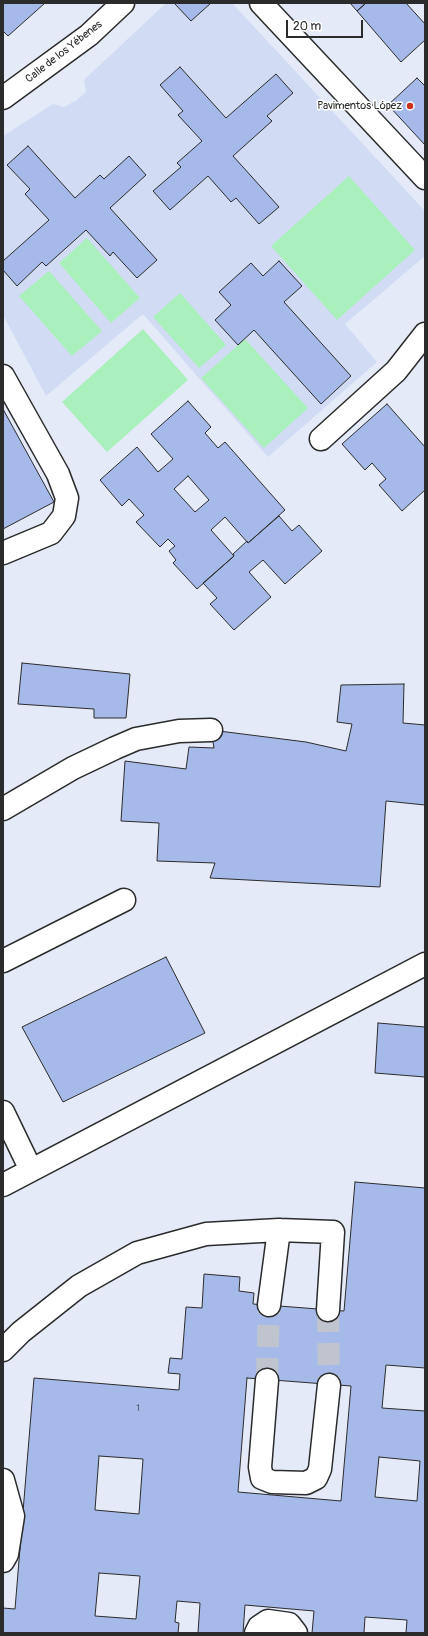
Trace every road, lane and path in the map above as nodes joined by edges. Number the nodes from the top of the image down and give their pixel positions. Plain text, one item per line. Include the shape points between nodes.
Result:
1 (123, 3) edge
2 (261, 3) edge
3 (3, 98) edge
4 (425, 178) edge
5 (425, 334) edge
6 (3, 376) edge
7 (321, 439) dead end
8 (3, 553) edge
9 (210, 730) dead end
10 (3, 809) edge
11 (124, 900) dead end
12 (3, 961) edge
13 (425, 964) edge
14 (3, 1112) edge
15 (31, 1170) junction
16 (3, 1185) edge
17 (279, 1230) junction
18 (269, 1305) tunnel mouth
19 (328, 1310) tunnel mouth
20 (3, 1350) edge
21 (267, 1380) tunnel mouth
22 (329, 1385) tunnel mouth
23 (3, 1480) edge
24 (3, 1561) edge
25 (256, 1633) edge
26 (296, 1633) edge

1 - 3 street, Calle de los Yébenes via 89,35
2 - 4 street
5 - 7 street via 396,371
6 - 8 street via 58,474 67,498 64,516 51,533
9 - 10 street via 179,731 136,740 115,748 73,768
11 - 12 street
13 - 15 street
14 - 15 street
15 - 16 street
17 - 18 street
17 - 19 street via 333,1232
17 - 20 street via 206,1234 137,1253 79,1286 21,1332
21 - 22 street via 260,1467 262,1478 272,1482 306,1483 316,1478 320,1469
23 - 24 street via 13,1516 7,1554
25 - 26 street via 259,1627 268,1621 289,1624

